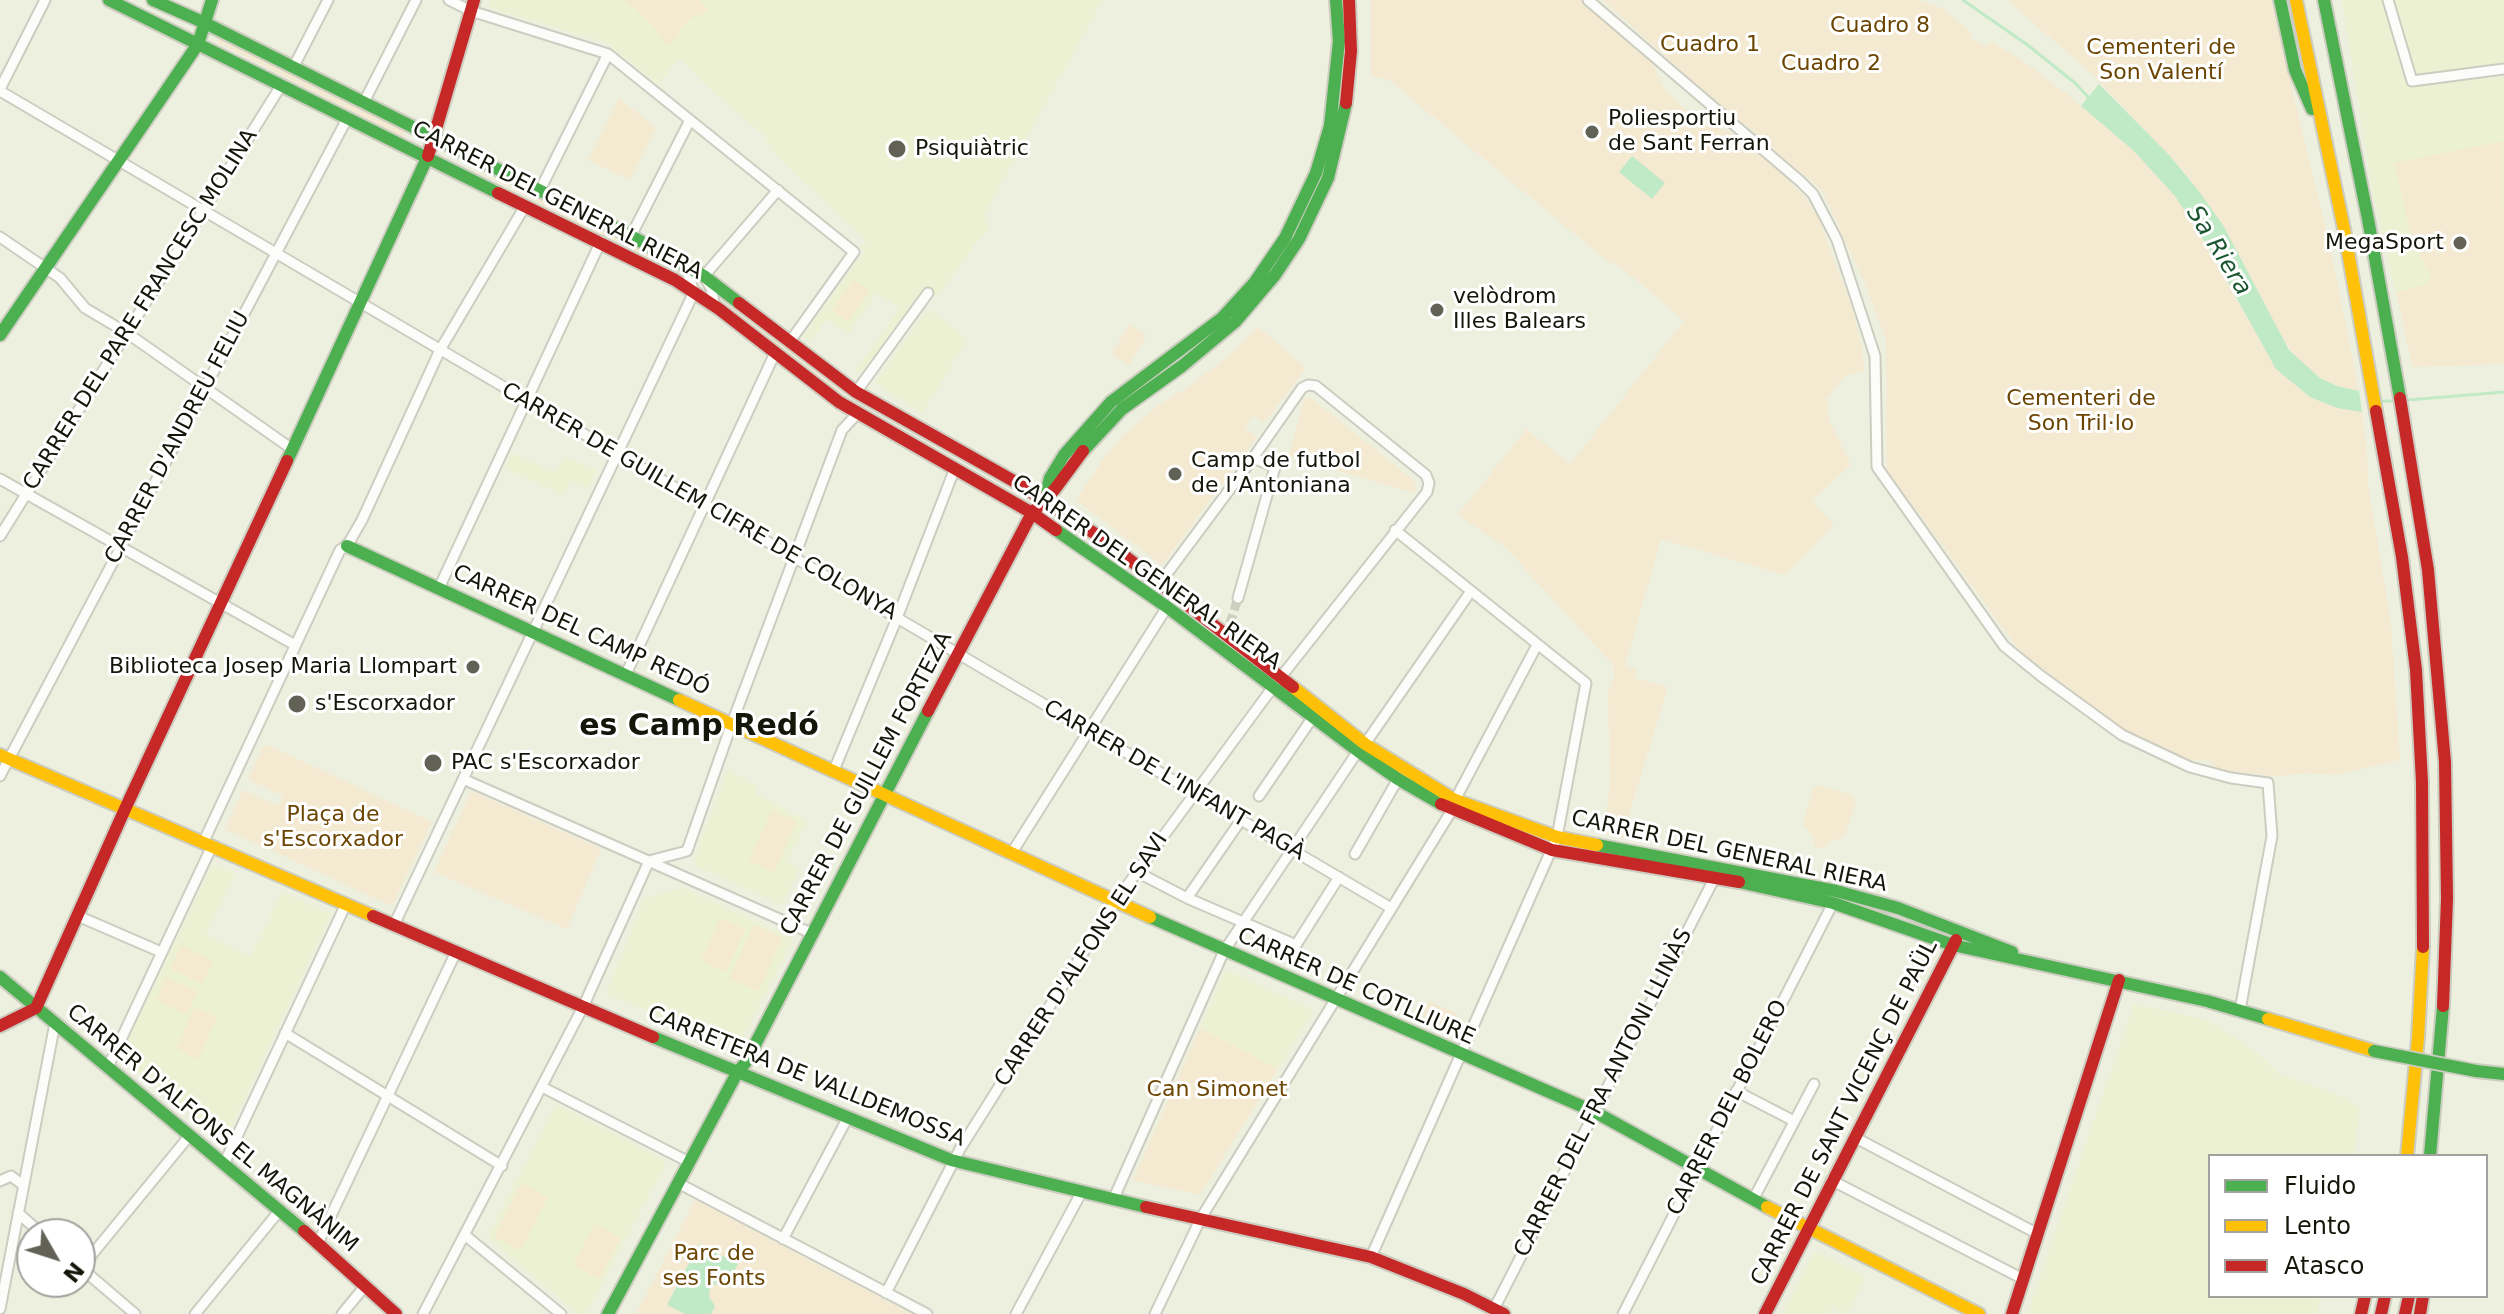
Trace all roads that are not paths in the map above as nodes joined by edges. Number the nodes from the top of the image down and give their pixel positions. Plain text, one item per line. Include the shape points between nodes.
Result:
1 (45, 0) edge
2 (109, 0) edge
3 (153, 0) edge
4 (212, 0) edge
5 (328, 0) edge
6 (416, 0) edge
7 (449, 0) edge
8 (1336, 0) edge
9 (1349, 0) edge
10 (1588, 0) edge
11 (2280, 0) edge
12 (2296, 0) edge
13 (2388, 0) edge
14 (2326, 3) edge
15 (472, 6) edge
16 (205, 23) junction
17 (198, 44) junction
18 (608, 54) junction
19 (293, 68) junction
20 (2504, 69) edge
21 (282, 84) junction
22 (0, 90) edge
23 (363, 104) junction
24 (348, 117) junction
25 (690, 120) junction
26 (435, 139) junction
27 (2327, 147) junction
28 (428, 157) junction
29 (120, 162) junction
30 (778, 190) junction
31 (539, 192) junction
32 (525, 206) junction
33 (203, 211) junction
34 (631, 236) junction
35 (0, 237) edge
36 (601, 241) junction
37 (276, 253) junction
38 (684, 265) junction
39 (48, 269) junction
40 (704, 276) junction
41 (694, 292) junction
42 (928, 293) dead end
43 (360, 303) junction
44 (715, 307) junction
45 (127, 333) junction
46 (0, 335) edge
47 (791, 340) junction
48 (440, 350) junction
49 (775, 353) junction
50 (205, 388) junction
51 (856, 392) junction
52 (528, 402) junction
53 (857, 414) junction
54 (292, 449) junction
55 (617, 454) junction
56 (1253, 458) junction
57 (955, 468) junction
58 (0, 479) edge
59 (26, 494) junction
60 (1044, 501) junction
61 (703, 505) junction
62 (1032, 513) junction
63 (1395, 530) junction
64 (0, 536) edge
65 (347, 546) junction
66 (120, 547) junction
67 (794, 558) junction
68 (1160, 583) junction
69 (439, 588) junction
70 (1471, 591) junction
71 (1238, 598) tunnel mouth
72 (220, 604) junction
73 (1167, 607) junction
74 (897, 618) junction
75 (533, 631) junction
76 (295, 645) junction
77 (1537, 645) junction
78 (957, 654) junction
79 (626, 674) junction
80 (1276, 683) junction
81 (1313, 717) junction
82 (732, 723) junction
83 (1088, 730) junction
84 (1362, 748) junction
85 (4, 757) edge
86 (834, 770) junction
87 (0, 776) edge
88 (463, 779) junction
89 (1398, 779) junction
90 (1195, 793) junction
91 (884, 794) junction
92 (1259, 796) dead end
93 (1454, 805) junction
94 (125, 809) junction
95 (1241, 820) junction
96 (1555, 844) junction
97 (208, 845) junction
98 (1294, 851) junction
99 (1011, 854) junction
100 (1355, 854) dead end
101 (649, 861) junction
102 (1137, 872) junction
103 (1339, 877) junction
104 (1715, 877) junction
105 (1187, 898) junction
106 (1115, 902) junction
107 (1833, 903) junction
108 (346, 904) junction
109 (1391, 908) junction
110 (78, 916) junction
111 (1243, 923) junction
112 (394, 925) junction
113 (1961, 930) junction
114 (811, 933) junction
115 (1953, 945) junction
116 (1224, 951) junction
117 (161, 952) junction
118 (456, 952) junction
119 (2037, 962) junction
120 (0, 977) edge
121 (2119, 980) junction
122 (1336, 999) junction
123 (583, 1007) junction
124 (36, 1008) junction
125 (2240, 1010) junction
126 (55, 1023) junction
127 (0, 1026) edge
128 (285, 1033) junction
129 (1461, 1056) junction
130 (108, 1067) junction
131 (737, 1073) junction
132 (2504, 1074) edge
133 (1814, 1084) dead end
134 (542, 1087) junction
135 (1736, 1091) junction
136 (388, 1094) junction
137 (2413, 1096) junction
138 (1595, 1112) junction
139 (848, 1117) junction
140 (1794, 1121) junction
141 (190, 1135) junction
142 (1854, 1137) junction
143 (2398, 1154) edge
144 (2407, 1154) edge
145 (2430, 1154) edge
146 (954, 1161) junction
147 (689, 1162) junction
148 (224, 1164) junction
149 (502, 1166) junction
150 (1697, 1167) junction
151 (1831, 1180) junction
152 (0, 1181) edge
153 (678, 1183) junction
154 (23, 1185) junction
155 (1081, 1193) junction
156 (1754, 1198) junction
157 (1113, 1200) junction
158 (280, 1210) junction
159 (18, 1213) junction
160 (24, 1218) edge
161 (1201, 1218) junction
162 (1806, 1229) junction
163 (2038, 1234) junction
164 (466, 1236) junction
165 (783, 1239) junction
166 (318, 1243) junction
167 (96, 1248) edge
168 (1371, 1257) junction
169 (2023, 1279) junction
170 (96, 1281) edge
171 (365, 1286) junction
172 (886, 1293) junction
173 (0, 1309) edge
174 (1499, 1311) edge
175 (135, 1314) edge
176 (195, 1314) edge
177 (342, 1314) edge
178 (396, 1314) edge
179 (423, 1314) edge
180 (561, 1314) edge
181 (608, 1314) edge
182 (927, 1314) edge
183 (1016, 1314) edge
184 (1155, 1314) edge
185 (1623, 1314) edge
186 (1765, 1314) edge
187 (1979, 1314) edge
188 (2012, 1314) edge

1 - 22 street
2 - 17 main road, CARRER DEL GENERAL RIERA
3 - 16 main road, CARRER DEL GENERAL RIERA
4 - 16 main road
5 - 19 street
6 - 23 street
7 - 15 street
8 - 60 main road via 1339,41 1330,126 1313,181 1285,238 1222,318 1111,402 1064,455
9 - 60 main road, CARRER DE GUILLEM FORTEZA via 1345,116 1328,178 1299,239 1235,322 1122,409
10 - 125 street via 1813,194 1837,240 1875,356 1877,467 2004,646 2122,735 2190,767 2268,783 2272,836
11 - 27 main road via 2295,70
12 - 27 main road
13 - 20 street via 2412,81
14 - 145 main road via 2409,450 2434,625 2448,885
15 - 18 street
15 - 26 main road
16 - 17 main road
16 - 19 main road, CARRER DEL GENERAL RIERA
17 - 21 main road, CARRER DEL GENERAL RIERA
17 - 29 main road
18 - 25 street
18 - 31 street
19 - 23 main road, CARRER DEL GENERAL RIERA
21 - 24 main road, CARRER DEL GENERAL RIERA
21 - 33 street, CARRER DEL PARE FRANCESC MOLINA
22 - 29 street, CARRER DE GUILLEM CIFRE DE COLONYA
23 - 26 main road, CARRER DEL GENERAL RIERA
24 - 28 main road, CARRER DEL GENERAL RIERA
24 - 37 street, CARRER D'ANDREU FELIU
25 - 30 street
25 - 34 street
26 - 28 main road
26 - 31 main road, CARRER DEL GENERAL RIERA
27 - 137 main road via 2410,613 2422,755 2424,924
28 - 32 main road, CARRER DEL GENERAL RIERA
28 - 43 main road
29 - 33 street, CARRER DE GUILLEM CIFRE DE COLONYA
29 - 39 main road
30 - 40 street
30 - 47 street via 854,252
31 - 34 main road, CARRER DEL GENERAL RIERA
32 - 36 main road, CARRER DEL GENERAL RIERA
32 - 48 street
33 - 37 street, CARRER DE GUILLEM CIFRE DE COLONYA
33 - 45 street, CARRER DEL PARE FRANCESC MOLINA
34 - 38 main road, CARRER DEL GENERAL RIERA
35 - 39 street
36 - 41 main road, CARRER DEL GENERAL RIERA
36 - 52 street
37 - 43 street, CARRER DE GUILLEM CIFRE DE COLONYA
37 - 50 street, CARRER D'ANDREU FELIU
38 - 40 main road, CARRER DEL GENERAL RIERA
38 - 41 street
39 - 45 street via 85,308
39 - 46 main road
40 - 44 street
40 - 47 main road, CARRER DEL GENERAL RIERA
41 - 44 main road, CARRER DEL GENERAL RIERA
41 - 55 street
42 - 51 street
43 - 48 street, CARRER DE GUILLEM CIFRE DE COLONYA
43 - 54 main road
44 - 49 main road, CARRER DEL GENERAL RIERA
45 - 50 street
45 - 59 street, CARRER DEL PARE FRANCESC MOLINA
47 - 51 main road, CARRER DEL GENERAL RIERA
48 - 52 street, CARRER DE GUILLEM CIFRE DE COLONYA
48 - 65 street
49 - 53 main road, CARRER DEL GENERAL RIERA
49 - 61 street
50 - 54 street
50 - 66 street, CARRER D'ANDREU FELIU
51 - 60 main road, CARRER DEL GENERAL RIERA
52 - 55 street, CARRER DE GUILLEM CIFRE DE COLONYA
52 - 69 street
53 - 57 main road, CARRER DEL GENERAL RIERA
53 - 67 street via 842,430
54 - 72 main road
55 - 61 street, CARRER DE GUILLEM CIFRE DE COLONYA
55 - 75 street
56 - 63 street, CARRER D'ALFONS EL SAVI via 1302,388 1316,386 1426,475 1427,492
56 - 68 street, CARRER D'ALFONS EL SAVI
56 - 71 street via 1275,467
57 - 62 main road, CARRER DEL GENERAL RIERA
57 - 74 street
58 - 59 street
59 - 64 street, CARRER DEL PARE FRANCESC MOLINA
59 - 66 street
60 - 62 main road, CARRER DE GUILLEM FORTEZA
60 - 68 main road, CARRER DEL GENERAL RIERA
61 - 67 street, CARRER DE GUILLEM CIFRE DE COLONYA
61 - 79 street
62 - 73 main road, CARRER DEL GENERAL RIERA
62 - 78 main road, CARRER DE GUILLEM FORTEZA
63 - 70 street
63 - 80 street, CARRER D'ALFONS EL SAVI
65 - 69 main road, CARRER DEL CAMP REDÓ
65 - 76 street via 340,550
66 - 72 street
66 - 85 street, CARRER D'ANDREU FELIU
67 - 74 street, CARRER DE GUILLEM CIFRE DE COLONYA
67 - 82 street
68 - 80 main road, CARRER DEL GENERAL RIERA
69 - 75 main road, CARRER DEL CAMP REDÓ
70 - 77 street
70 - 84 street
72 - 76 street
72 - 94 main road
73 - 80 main road, CARRER DEL GENERAL RIERA
73 - 83 street
74 - 78 street, CARRER DE GUILLEM CIFRE DE COLONYA
74 - 86 street
75 - 79 main road, CARRER DEL CAMP REDÓ
75 - 88 street
76 - 97 street
77 - 93 street
77 - 96 street via 1586,683
78 - 83 street, CARRER DE L'INFANT PAGÀ
78 - 91 main road, CARRER DE GUILLEM FORTEZA
79 - 82 main road, CARRER DEL CAMP REDÓ
80 - 81 main road, CARRER DEL GENERAL RIERA
80 - 84 main road, CARRER DEL GENERAL RIERA
80 - 90 street, CARRER D'ALFONS EL SAVI
81 - 84 main road, CARRER DEL GENERAL RIERA
81 - 92 street
82 - 86 main road, CARRER DEL CAMP REDÓ
82 - 101 street via 687,851
83 - 90 street, CARRER DE L'INFANT PAGÀ
83 - 99 street
84 - 89 main road, CARRER DEL GENERAL RIERA
84 - 93 main road, CARRER DEL GENERAL RIERA
84 - 98 street
85 - 87 street, CARRER D'ANDREU FELIU
85 - 94 main road, CARRETERA DE VALLDEMOSSA
86 - 91 main road, CARRER DEL CAMP REDÓ
88 - 101 street
88 - 112 street
89 - 93 main road, CARRER DEL GENERAL RIERA
89 - 100 street
90 - 95 street, CARRER DE L'INFANT PAGÀ
90 - 102 street, CARRER D'ALFONS EL SAVI
91 - 99 main road, CARRER DE COTLLIURE
91 - 114 main road, CARRER DE GUILLEM FORTEZA
93 - 96 main road, CARRER DEL GENERAL RIERA
93 - 109 street
94 - 97 main road, CARRETERA DE VALLDEMOSSA
94 - 110 main road
95 - 98 street, CARRER DE L'INFANT PAGÀ
95 - 105 street
96 - 104 main road, CARRER DEL GENERAL RIERA
96 - 113 main road, CARRER DEL GENERAL RIERA via 1836,891
96 - 129 street
97 - 108 main road, CARRETERA DE VALLDEMOSSA
97 - 117 street
98 - 103 street, CARRER DE L'INFANT PAGÀ
98 - 111 street
99 - 106 main road, CARRER DE COTLLIURE
101 - 114 street
101 - 123 street
102 - 105 street
102 - 106 street, CARRER D'ALFONS EL SAVI
103 - 109 street, CARRER DE L'INFANT PAGÀ
103 - 111 street via 1296,945
104 - 107 main road, CARRER DEL GENERAL RIERA
104 - 138 street, CARRER DEL FRA ANTONI LLINÀS
105 - 111 street
106 - 116 main road, CARRER DE COTLLIURE
106 - 146 street, CARRER D'ALFONS EL SAVI
107 - 115 main road, CARRER DEL GENERAL RIERA
107 - 135 street, CARRER DEL BOLERO
108 - 112 main road, CARRETERA DE VALLDEMOSSA
108 - 128 street
109 - 122 street
110 - 117 street
110 - 124 main road
111 - 116 street
112 - 118 main road, CARRETERA DE VALLDEMOSSA
113 - 115 main road, CARRER DE SANT VICENÇ DE PAÜL
113 - 119 main road, CARRER DEL GENERAL RIERA
114 - 131 main road, CARRER DE GUILLEM FORTEZA
115 - 119 main road, CARRER DEL GENERAL RIERA
115 - 142 main road, CARRER DE SANT VICENÇ DE PAÜL
116 - 122 main road, CARRER DE COTLLIURE
116 - 157 street
117 - 130 street
118 - 123 main road, CARRETERA DE VALLDEMOSSA
118 - 136 street
119 - 121 main road, CARRER DEL GENERAL RIERA
120 - 124 main road, CARRER D'ALFONS EL MAGNÀNIM
121 - 125 main road, CARRER DEL GENERAL RIERA
121 - 163 main road
122 - 129 main road, CARRER DE COTLLIURE
122 - 161 street
123 - 131 main road, CARRETERA DE VALLDEMOSSA
123 - 134 street
124 - 126 main road, CARRER D'ALFONS EL MAGNÀNIM
124 - 127 main road
125 - 132 main road, CARRER DEL GENERAL RIERA, bridge via 2374,1051
126 - 130 main road, CARRER D'ALFONS EL MAGNÀNIM
126 - 154 street
128 - 136 street
128 - 148 street
129 - 138 main road, CARRER DE COTLLIURE
129 - 168 street
130 - 141 main road, CARRER D'ALFONS EL MAGNÀNIM
131 - 139 main road, CARRETERA DE VALLDEMOSSA
131 - 147 main road, CARRER DE GUILLEM FORTEZA
133 - 140 street
134 - 147 street
134 - 149 street
135 - 140 street
135 - 150 street, CARRER DEL BOLERO
136 - 149 street
136 - 166 street
137 - 143 main road
137 - 144 main road
138 - 150 main road, CARRER DE COTLLIURE
138 - 174 street, CARRER DEL FRA ANTONI LLINÀS
139 - 146 main road, CARRETERA DE VALLDEMOSSA
139 - 165 street
140 - 156 street
141 - 148 main road, CARRER D'ALFONS EL MAGNÀNIM
141 - 167 street
142 - 151 main road, CARRER DE SANT VICENÇ DE PAÜL
142 - 163 street
146 - 155 main road, CARRETERA DE VALLDEMOSSA
146 - 172 street, CARRER D'ALFONS EL SAVI
147 - 153 main road, CARRER DE GUILLEM FORTEZA
148 - 158 main road, CARRER D'ALFONS EL MAGNÀNIM
149 - 164 street
150 - 156 main road, CARRER DE COTLLIURE
150 - 185 street, CARRER DEL BOLERO
151 - 162 main road, CARRER DE SANT VICENÇ DE PAÜL
151 - 169 street
152 - 154 street via 11,1176
153 - 165 street
153 - 181 main road, CARRER DE GUILLEM FORTEZA
154 - 159 street
155 - 157 main road, CARRETERA DE VALLDEMOSSA
155 - 183 street
156 - 162 main road, CARRER DE COTLLIURE
157 - 161 main road, CARRETERA DE VALLDEMOSSA
158 - 166 main road, CARRER D'ALFONS EL MAGNÀNIM
158 - 176 street
159 - 160 street
159 - 173 street
161 - 168 main road, CARRETERA DE VALLDEMOSSA
161 - 184 street
162 - 186 main road, CARRER DE SANT VICENÇ DE PAÜL
162 - 187 main road, CARRER DE COTLLIURE
163 - 169 main road
164 - 179 street
164 - 180 street
165 - 172 street
166 - 171 main road, CARRER D'ALFONS EL MAGNÀNIM
168 - 174 main road, CARRETERA DE VALLDEMOSSA
169 - 188 main road
170 - 175 street
171 - 177 street
171 - 178 main road, CARRER D'ALFONS EL MAGNÀNIM
172 - 182 street

